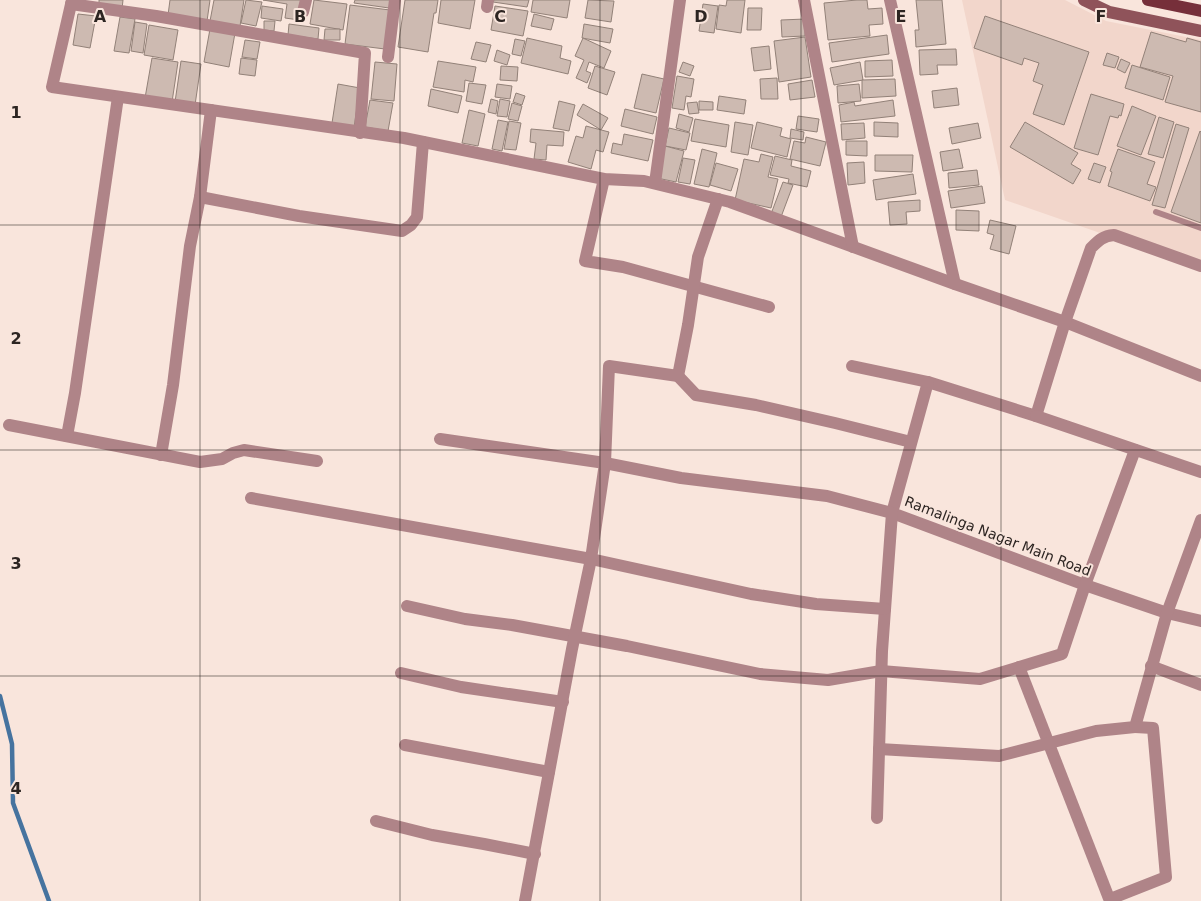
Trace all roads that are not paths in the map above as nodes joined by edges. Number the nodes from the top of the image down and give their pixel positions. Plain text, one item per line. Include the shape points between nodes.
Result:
1 (395, 0) edge
2 (680, 0) edge
3 (804, 0) edge
4 (890, 0) edge
5 (1084, 0) edge
6 (1148, 0) edge
7 (72, 2) edge
8 (1201, 11) edge
9 (1201, 31) edge
10 (388, 57) dead end
11 (118, 97) junction
12 (211, 110) junction
13 (360, 133) junction
14 (423, 142) junction
15 (604, 179) junction
16 (655, 183) junction
17 (200, 197) junction
18 (718, 199) junction
19 (1156, 212) dead end
20 (1201, 228) edge
21 (853, 247) junction
22 (1201, 266) edge
23 (955, 284) junction
24 (694, 287) junction
25 (769, 306) dead end
26 (1065, 322) junction
27 (852, 366) dead end
28 (678, 376) junction
29 (1201, 376) edge
30 (928, 382) junction
31 (1036, 416) junction
32 (9, 425) dead end
33 (67, 436) junction
34 (440, 439) dead end
35 (911, 442) junction
36 (1135, 450) junction
37 (161, 455) junction
38 (317, 461) dead end
39 (605, 463) junction
40 (1201, 472) edge
41 (251, 498) dead end
42 (892, 513) junction
43 (1201, 520) edge
44 (592, 559) junction
45 (1085, 585) junction
46 (407, 606) dead end
47 (885, 609) junction
48 (1166, 613) junction
49 (1201, 621) edge
50 (575, 636) junction
51 (1151, 666) junction
52 (1019, 667) junction
53 (881, 672) junction
54 (401, 673) dead end
55 (1201, 685) edge
56 (563, 702) junction
57 (1135, 728) junction
58 (1049, 743) junction
59 (404, 745) dead end
60 (879, 749) junction
61 (549, 772) junction
62 (876, 818) dead end
63 (376, 821) dead end
64 (535, 854) junction
65 (1110, 900) edge
66 (526, 901) edge

1 - 10 street
2 - 16 street
3 - 21 street
4 - 23 street
5 - 9 main road via 1109,12
6 - 8 main road
7 - 11 street via 52,87
7 - 13 street via 365,53
11 - 12 street
11 - 33 street
12 - 13 street
12 - 17 street
13 - 14 street
14 - 15 street
14 - 17 street via 417,217 402,231
15 - 16 street
15 - 24 street via 585,261 623,266
16 - 18 street
17 - 37 street via 190,246
18 - 21 street
18 - 24 street via 698,257
19 - 20 lane
21 - 23 street
22 - 26 street via 1114,235 1105,236 1091,248
23 - 26 street
24 - 25 street
24 - 28 street
26 - 29 street
26 - 31 street
27 - 30 street
28 - 35 street via 696,395 756,405
28 - 39 street via 609,366
30 - 31 street
30 - 35 street, Ramalinga Nagar Main Road
31 - 36 street
32 - 33 street
33 - 37 street
34 - 39 street
35 - 42 street, Ramalinga Nagar Main Road
36 - 40 street
36 - 45 street
37 - 38 street via 200,462 222,459 244,450
39 - 42 street via 681,478 827,496
39 - 44 street
41 - 44 street
42 - 45 street, Ramalinga Nagar Main Road
42 - 47 street
43 - 48 street
44 - 47 street via 751,594 816,604
44 - 50 street
45 - 48 street, Ramalinga Nagar Main Road
45 - 52 street via 1062,654
46 - 50 street via 465,619
47 - 53 street
48 - 49 street, Ramalinga Nagar Main Road
48 - 51 street
50 - 53 street via 760,674 828,680
50 - 56 street
51 - 55 street
51 - 57 street
52 - 53 street via 980,679
52 - 58 street
53 - 60 street
54 - 56 street via 461,687
56 - 61 street
57 - 58 street via 1096,731
57 - 65 street via 1153,728 1166,877
58 - 60 street via 999,756
58 - 65 street
59 - 61 street
60 - 62 street
61 - 64 street
63 - 64 street
64 - 66 street

